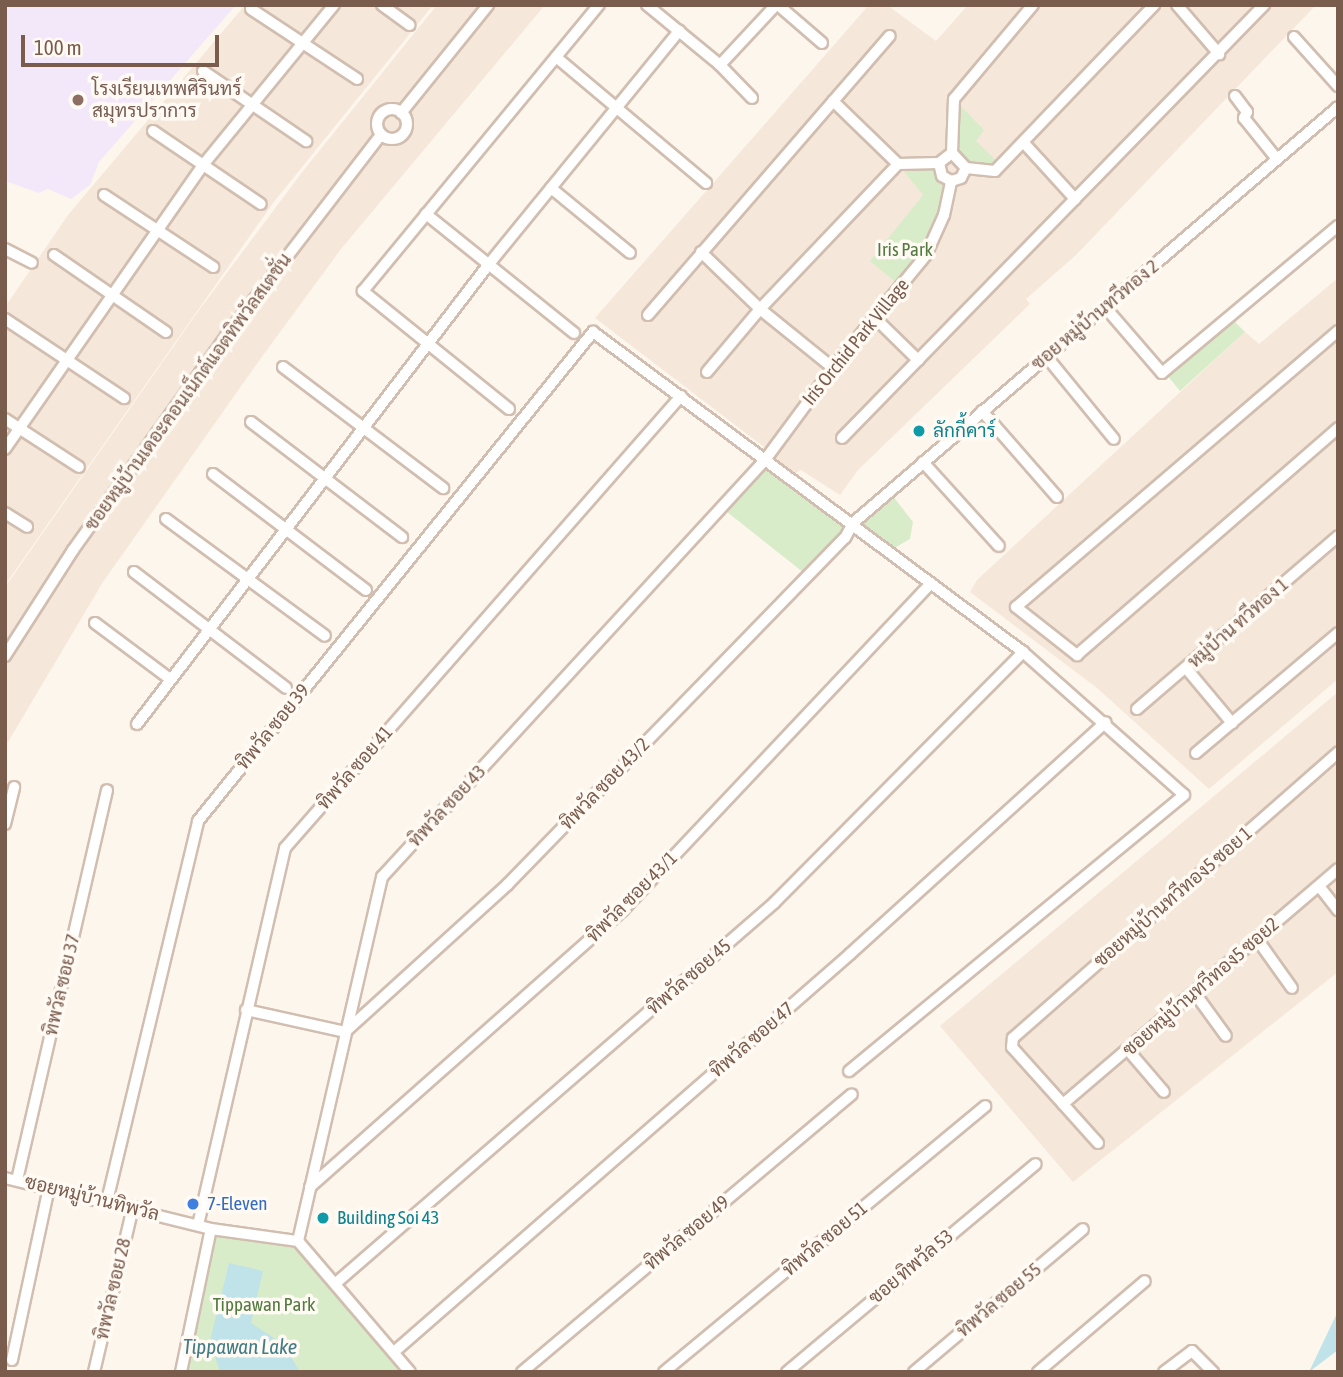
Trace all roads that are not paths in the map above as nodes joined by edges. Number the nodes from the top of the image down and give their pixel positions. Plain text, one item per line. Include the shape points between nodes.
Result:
1 (334, 5) edge
2 (382, 5) edge
3 (488, 5) edge
4 (599, 5) edge
5 (647, 5) edge
6 (777, 5) edge
7 (1033, 5) edge
8 (1154, 5) edge
9 (1177, 5) edge
10 (1264, 5) edge
11 (251, 9) dead end
12 (410, 25) dead end
13 (679, 31) junction
14 (890, 36) dead end
15 (1294, 37) dead end
16 (822, 43) dead end
17 (303, 45) junction
18 (1219, 54) junction
19 (556, 57) junction
20 (720, 65) junction
21 (203, 71) dead end
22 (356, 79) dead end
23 (1338, 86) edge
24 (1235, 96) dead end
25 (752, 98) dead end
26 (833, 101) junction
27 (255, 106) junction
28 (616, 107) junction
29 (1338, 107) edge
30 (401, 113) junction
31 (153, 131) dead end
32 (381, 135) junction
33 (306, 141) dead end
34 (1024, 143) junction
35 (951, 153) junction
36 (1277, 159) junction
37 (898, 163) junction
38 (939, 163) junction
39 (203, 164) junction
40 (966, 168) junction
41 (951, 181) junction
42 (706, 183) dead end
43 (551, 188) junction
44 (104, 195) dead end
45 (1075, 199) junction
46 (261, 204) dead end
47 (426, 215) junction
48 (1338, 226) edge
49 (157, 229) junction
50 (5, 249) edge
51 (701, 252) junction
52 (631, 253) dead end
53 (54, 255) dead end
54 (32, 263) dead end
55 (489, 264) junction
56 (213, 267) dead end
57 (111, 294) junction
58 (1105, 307) junction
59 (760, 309) junction
60 (648, 315) dead end
61 (874, 317) junction
62 (5, 319) edge
63 (166, 332) dead end
64 (574, 333) dead end
65 (1336, 335) edge
66 (427, 345) junction
67 (1046, 356) junction
68 (66, 359) junction
69 (918, 359) junction
70 (283, 367) dead end
71 (833, 368) junction
72 (707, 372) dead end
73 (681, 396) junction
74 (124, 398) dead end
75 (509, 408) dead end
76 (982, 411) junction
77 (5, 419) edge
78 (251, 422) dead end
79 (19, 428) junction
80 (363, 428) junction
81 (1338, 428) edge
82 (842, 438) dead end
83 (1114, 439) dead end
84 (5, 449) edge
85 (765, 460) junction
86 (923, 462) junction
87 (79, 467) dead end
88 (213, 474) dead end
89 (325, 478) junction
90 (443, 488) dead end
91 (1057, 496) dead end
92 (5, 513) edge
93 (166, 519) dead end
94 (853, 523) junction
95 (27, 527) dead end
96 (285, 529) junction
97 (1338, 536) edge
98 (402, 537) dead end
99 (999, 546) dead end
100 (134, 572) dead end
101 (247, 579) junction
102 (931, 583) junction
103 (366, 590) dead end
104 (94, 622) dead end
105 (208, 629) junction
106 (1338, 633) edge
107 (325, 636) dead end
108 (1023, 652) junction
109 (5, 656) edge
110 (1186, 668) junction
111 (170, 679) junction
112 (286, 688) dead end
113 (1137, 709) dead end
114 (1105, 722) junction
115 (1232, 723) junction
116 (137, 724) dead end
117 (1338, 752) edge
118 (1196, 753) dead end
119 (14, 787) dead end
120 (107, 790) dead end
121 (5, 824) edge
122 (1338, 869) edge
123 (1319, 886) junction
124 (1338, 910) edge
125 (1256, 939) junction
126 (1292, 988) dead end
127 (1194, 992) junction
128 (246, 1010) junction
129 (345, 1032) junction
130 (1226, 1036) dead end
131 (1128, 1050) junction
132 (849, 1071) dead end
133 (1164, 1092) dead end
134 (852, 1094) dead end
135 (1063, 1104) junction
136 (985, 1106) dead end
137 (1098, 1143) dead end
138 (1037, 1164) dead end
139 (5, 1178) edge
140 (17, 1180) junction
141 (310, 1187) junction
142 (49, 1188) junction
143 (107, 1201) junction
144 (133, 1207) junction
145 (198, 1225) junction
146 (211, 1228) junction
147 (1083, 1229) dead end
148 (299, 1241) junction
149 (1145, 1281) dead end
150 (336, 1283) junction
151 (394, 1352) junction
152 (12, 1360) dead end
153 (93, 1372) edge
154 (181, 1372) edge
155 (410, 1372) edge
156 (522, 1372) edge
157 (664, 1372) edge
158 (787, 1372) edge
159 (914, 1372) edge
160 (1038, 1372) edge
161 (1164, 1372) edge
162 (1213, 1372) edge

1 - 17 street
2 - 12 street
3 - 30 street, ซอยหมู่บ้านเดอะคอนเน็กต์แอตทิพวัลสเตชั่น
4 - 19 street
5 - 13 street
6 - 16 street
6 - 20 street
7 - 35 street via 954,99
8 - 34 street
9 - 18 street
10 - 18 street
11 - 17 street
13 - 20 street
13 - 28 street
14 - 26 street
15 - 23 street
17 - 22 street
17 - 27 street
18 - 45 street
19 - 28 street
19 - 47 street
20 - 25 street
21 - 27 street
24 - 36 street via 1247,112 1244,118
26 - 37 street
26 - 51 street
27 - 33 street
27 - 39 street
28 - 42 street
28 - 43 street
29 - 36 street, ซอย หมู่บ้านทวีทอง 2
30 - 32 street, ซอยหมู่บ้านเดอะคอนเน็กต์แอตทิพวัลสเตชั่น via 387,110 380,116
30 - 32 street, ซอยหมู่บ้านเดอะคอนเน็กต์แอตทิพวัลสเตชั่น via 407,121 403,134 395,139
31 - 39 street
32 - 109 street, ซอยหมู่บ้านเดอะคอนเน็กต์แอตทิพวัลสเตชั่น via 226,336
34 - 40 street via 995,171
34 - 45 street
35 - 38 street
35 - 40 street
36 - 58 street, ซอย หมู่บ้านทวีทอง 2
37 - 38 street
37 - 59 street
38 - 41 street via 942,177
39 - 46 street
39 - 49 street
40 - 41 street via 961,178
41 - 61 street, Iris Orchid Park Village via 944,215 926,256
43 - 52 street
43 - 55 street
44 - 49 street
45 - 69 street
47 - 55 street
47 - 66 street via 363,291
48 - 58 street via 1162,373
49 - 56 street
49 - 57 street
50 - 54 street
51 - 59 street
51 - 60 street
53 - 57 street
55 - 64 street
55 - 66 street
57 - 63 street
57 - 68 street
58 - 67 street, ซอย หมู่บ้านทวีทอง 2
59 - 71 street
59 - 72 street
61 - 69 street
61 - 71 street, Iris Orchid Park Village
62 - 68 street
65 - 81 street via 1016,607 1077,655
66 - 75 street
66 - 80 street
67 - 76 street, ซอย หมู่บ้านทวีทอง 2
67 - 83 street
68 - 74 street
68 - 79 street
69 - 82 street
70 - 80 street
71 - 85 street, Iris Orchid Park Village
73 - 85 street
73 - 128 street, ทิพวัล ซอย 41 via 285,848
73 - 143 street, ทิพวัล ซอย 39 via 595,332 198,821
76 - 86 street, ซอย หมู่บ้านทวีทอง 2
76 - 91 street
77 - 79 street
78 - 89 street
79 - 84 street
79 - 87 street
80 - 89 street
80 - 90 street
85 - 94 street
85 - 129 street, ทิพวัล ซอย 43 via 382,877
86 - 94 street, ซอย หมู่บ้านทวีทอง 2
86 - 99 street
88 - 96 street
89 - 96 street
89 - 98 street
92 - 95 street
93 - 101 street
94 - 102 street
94 - 129 street, ทิพวัล ซอย 43/2 via 845,538 507,885
96 - 101 street
96 - 103 street
97 - 110 street, หมู่บ้าน ทวีทอง 1
100 - 105 street
101 - 105 street
101 - 107 street
102 - 108 street
102 - 141 street, ทิพวัล ซอย 43/1 via 623,910
104 - 111 street
105 - 111 street
105 - 112 street
106 - 115 street
108 - 114 street
108 - 150 street, ทิพวัล ซอย 45 via 774,903
110 - 113 street, หมู่บ้าน ทวีทอง 1
110 - 115 street
111 - 116 street
114 - 132 street via 1184,795
114 - 151 street, ทิพวัล ซอย 47 via 850,954
115 - 118 street
117 - 135 street, ซอยหมู่บ้านทวีทอง5 ซอย 1 via 1011,1043
119 - 121 street
120 - 140 street, ทิพวัล ซอย 37
122 - 123 street, ซอยหมู่บ้านทวีทอง5 ซอย2
123 - 124 street
123 - 125 street, ซอยหมู่บ้านทวีทอง5 ซอย2
125 - 126 street
125 - 127 street, ซอยหมู่บ้านทวีทอง5 ซอย2
127 - 130 street
127 - 131 street, ซอยหมู่บ้านทวีทอง5 ซอย2
128 - 129 street
128 - 145 street, ทิพวัล ซอย 41
129 - 141 street, ทิพวัล ซอย 43
131 - 133 street
131 - 135 street, ซอยหมู่บ้านทวีทอง5 ซอย2
134 - 156 street, ทิพวัล ซอย 49
135 - 137 street
136 - 157 street, ทิพวัล ซอย 51
138 - 158 street, ซอย ทิพวัล 53
139 - 140 street, ซอยหมู่บ้านทิพวัล
140 - 142 street, ซอยหมู่บ้านทิพวัล
141 - 148 street, ทิพวัล ซอย 43
142 - 143 street, ซอยหมู่บ้านทิพวัล
142 - 152 street
143 - 144 street, ซอยหมู่บ้านทิพวัล
144 - 145 street, ซอยหมู่บ้านทิพวัล
144 - 153 street, ทิพวัล ซอย 28
145 - 146 street, ซอยหมู่บ้านทิพวัล
146 - 148 street, ซอยหมู่บ้านทิพวัล
146 - 154 street
147 - 159 street, ทิพวัล ซอย 55
148 - 150 street
149 - 160 street
150 - 151 street
151 - 155 street
161 - 162 street via 1192,1351

